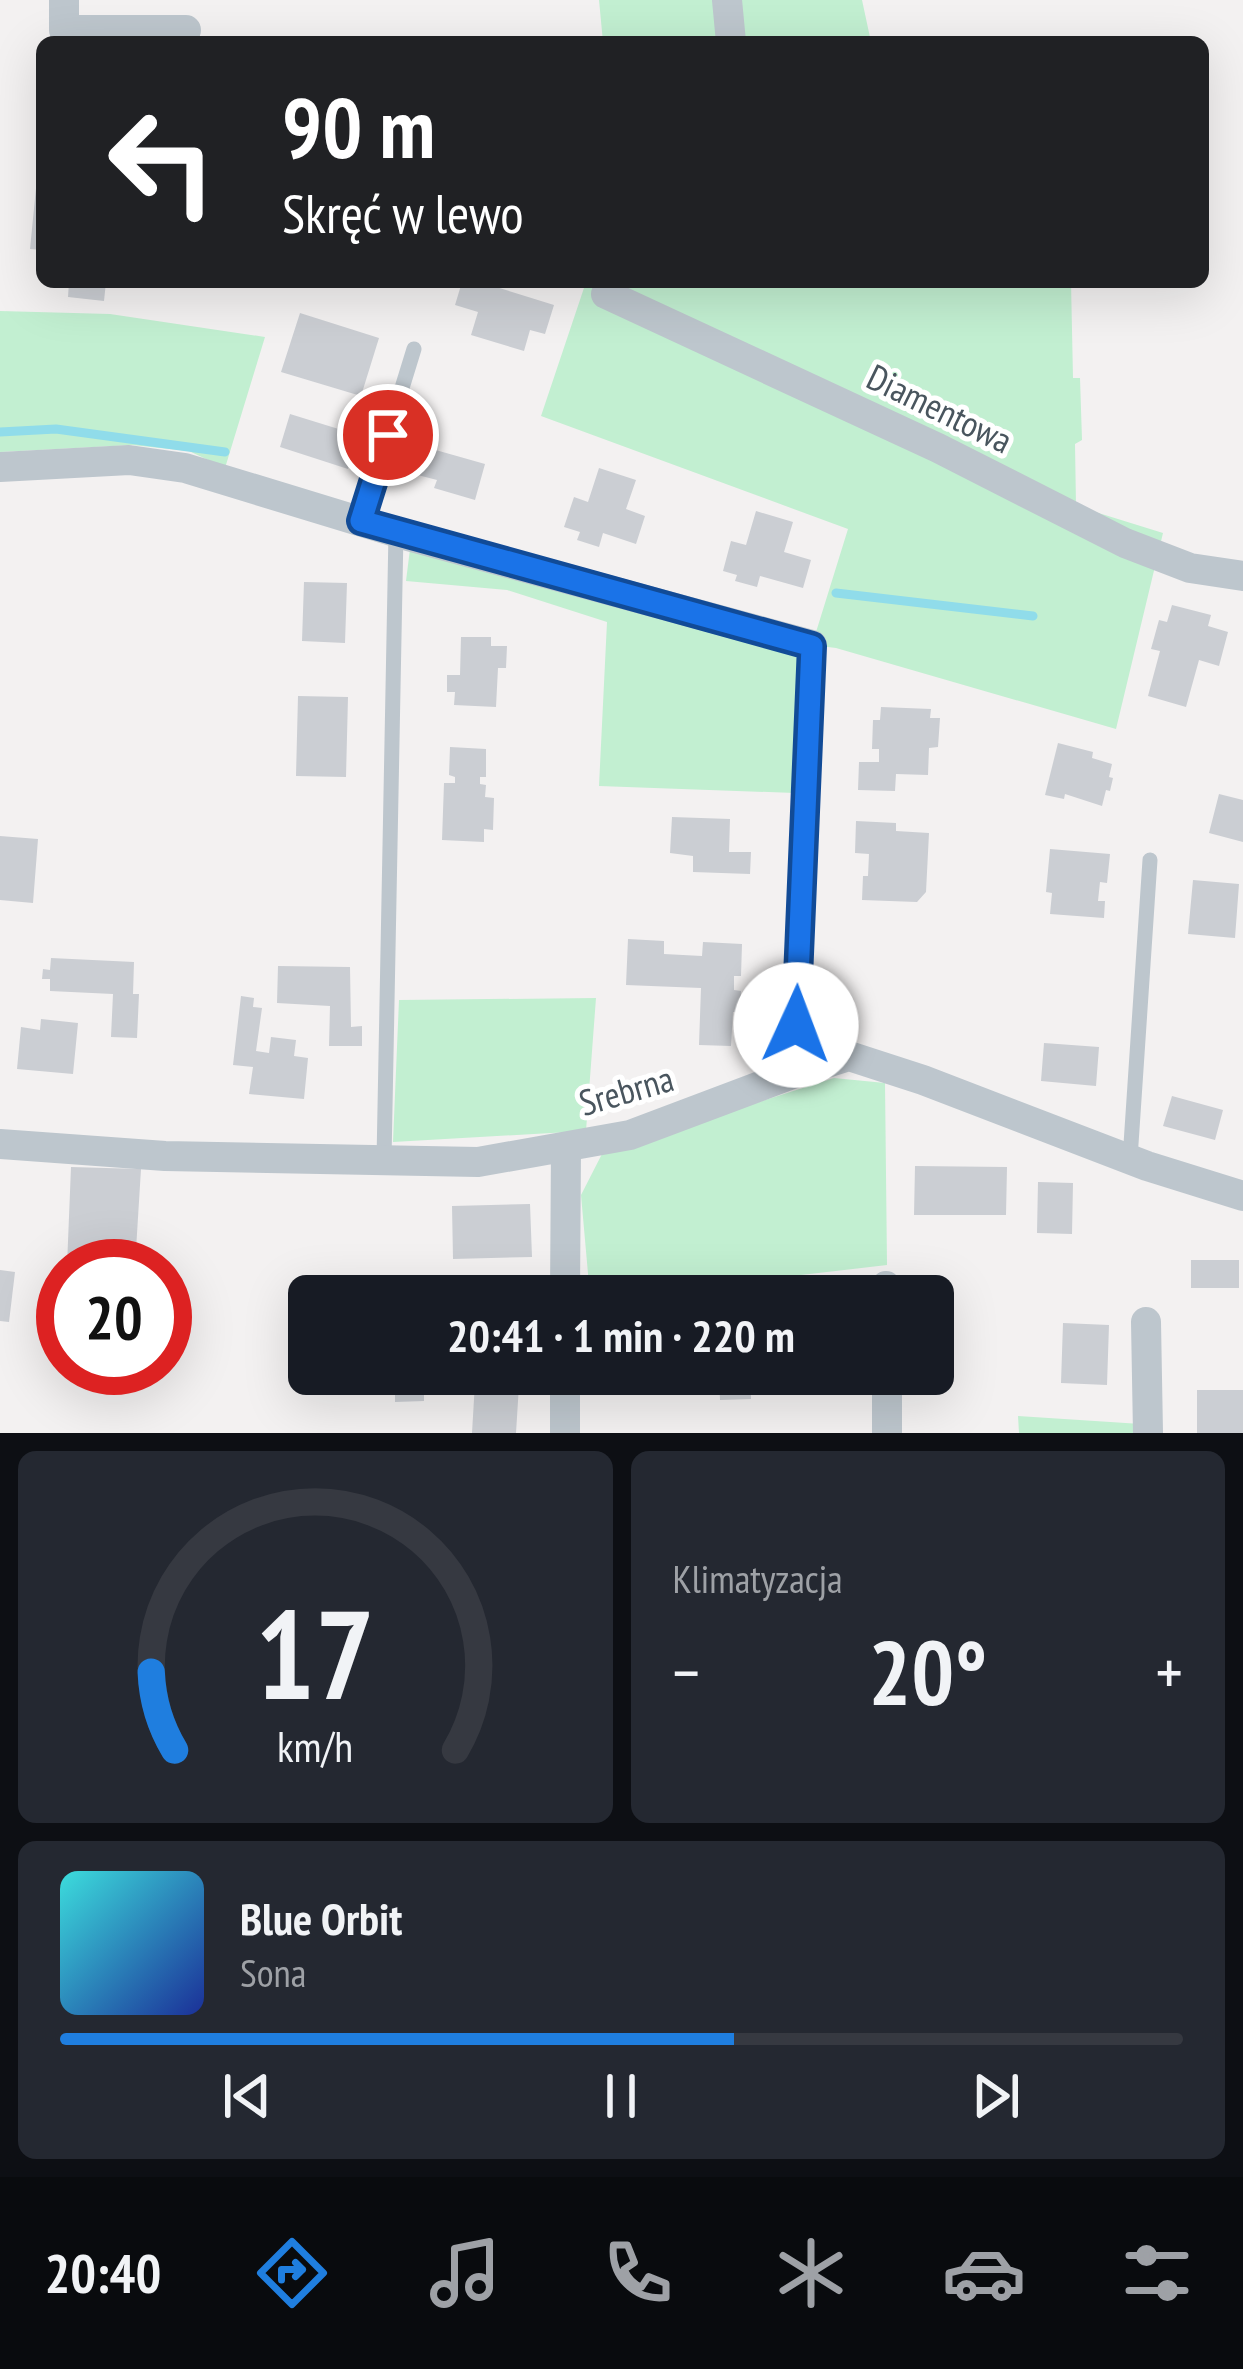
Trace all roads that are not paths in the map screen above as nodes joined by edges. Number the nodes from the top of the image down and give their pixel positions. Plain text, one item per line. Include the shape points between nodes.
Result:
1 (64, 0) edge
2 (727, 0) edge
3 (186, 30) dead end
4 (730, 36) edge
5 (606, 294) dead end
6 (414, 349) dead end
7 (0, 467) edge
8 (361, 521) junction
9 (397, 532) junction
10 (1243, 576) edge
11 (812, 646) joint
12 (1150, 860) dead end
13 (795, 1073) junction
14 (0, 1144) edge
15 (566, 1147) junction
16 (384, 1160) junction
17 (1130, 1160) junction
18 (1243, 1196) edge
19 (566, 1275) edge
20 (1147, 1322) dead end
21 (565, 1395) edge
22 (886, 1395) edge
23 (565, 1433) edge
24 (886, 1433) edge
25 (1148, 1433) edge

1 - 3 street via 64,30
2 - 4 street
5 - 10 street, Diamentowa via 1125,543 1190,568
6 - 8 lane
7 - 8 street via 129,460 185,468
8 - 9 street
9 - 11 street
9 - 16 lane
11 - 13 lane
12 - 17 lane
13 - 15 street, Srebrna via 630,1136
13 - 17 street, Srebrna via 849,1056
14 - 16 street, Srebrna
15 - 16 street, Srebrna via 478,1162
15 - 19 street
17 - 18 street, Srebrna
20 - 25 street
21 - 23 street
22 - 24 street

